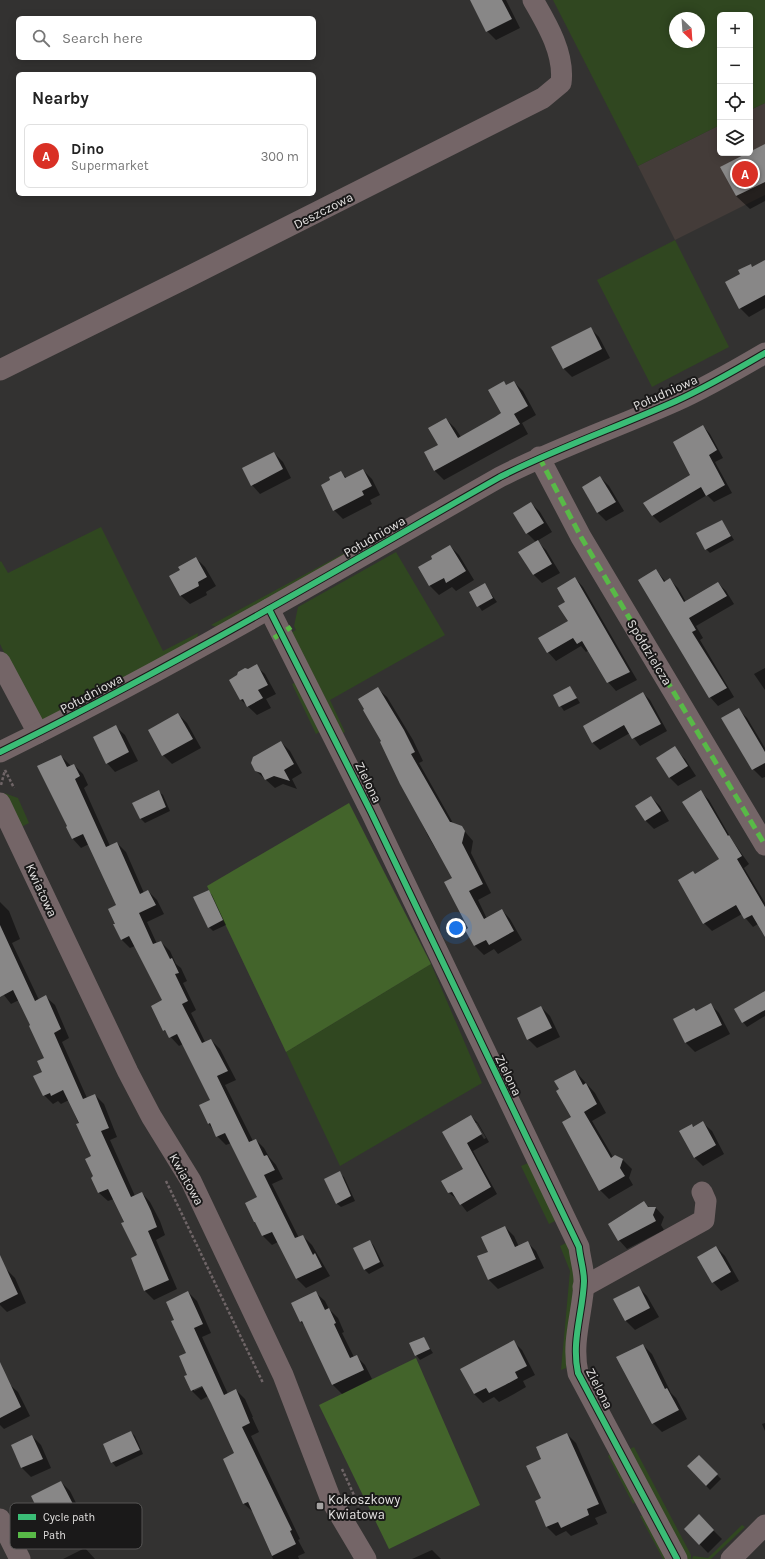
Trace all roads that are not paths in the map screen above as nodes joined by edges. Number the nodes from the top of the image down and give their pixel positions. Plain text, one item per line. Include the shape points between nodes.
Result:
1 (533, 0) edge
2 (765, 353) edge
3 (0, 370) edge
4 (539, 457) junction
5 (269, 609) junction
6 (0, 662) edge
7 (38, 733) junction
8 (0, 752) edge
9 (0, 803) edge
10 (765, 845) edge
11 (702, 1192) dead end
12 (583, 1287) junction
13 (0, 1519) edge
14 (765, 1526) edge
15 (10, 1546) edge
16 (366, 1559) edge
17 (677, 1559) edge
18 (731, 1559) edge

1 - 3 street, Deszczowa via 556,44 563,71 561,83 543,98
2 - 4 street, Południowa via 714,383 676,401
4 - 5 street, Południowa
4 - 10 street, Spółdzielcza via 581,537
5 - 7 street, Południowa
5 - 12 street, Zielona via 358,784 579,1247
6 - 7 street
7 - 8 street, Południowa
9 - 16 street, Kwiatowa via 128,1072 151,1116 191,1181 283,1375 331,1500
11 - 12 street via 706,1201 704,1220
12 - 17 street, Zielona via 575,1343 578,1372
13 - 15 street
14 - 18 street

